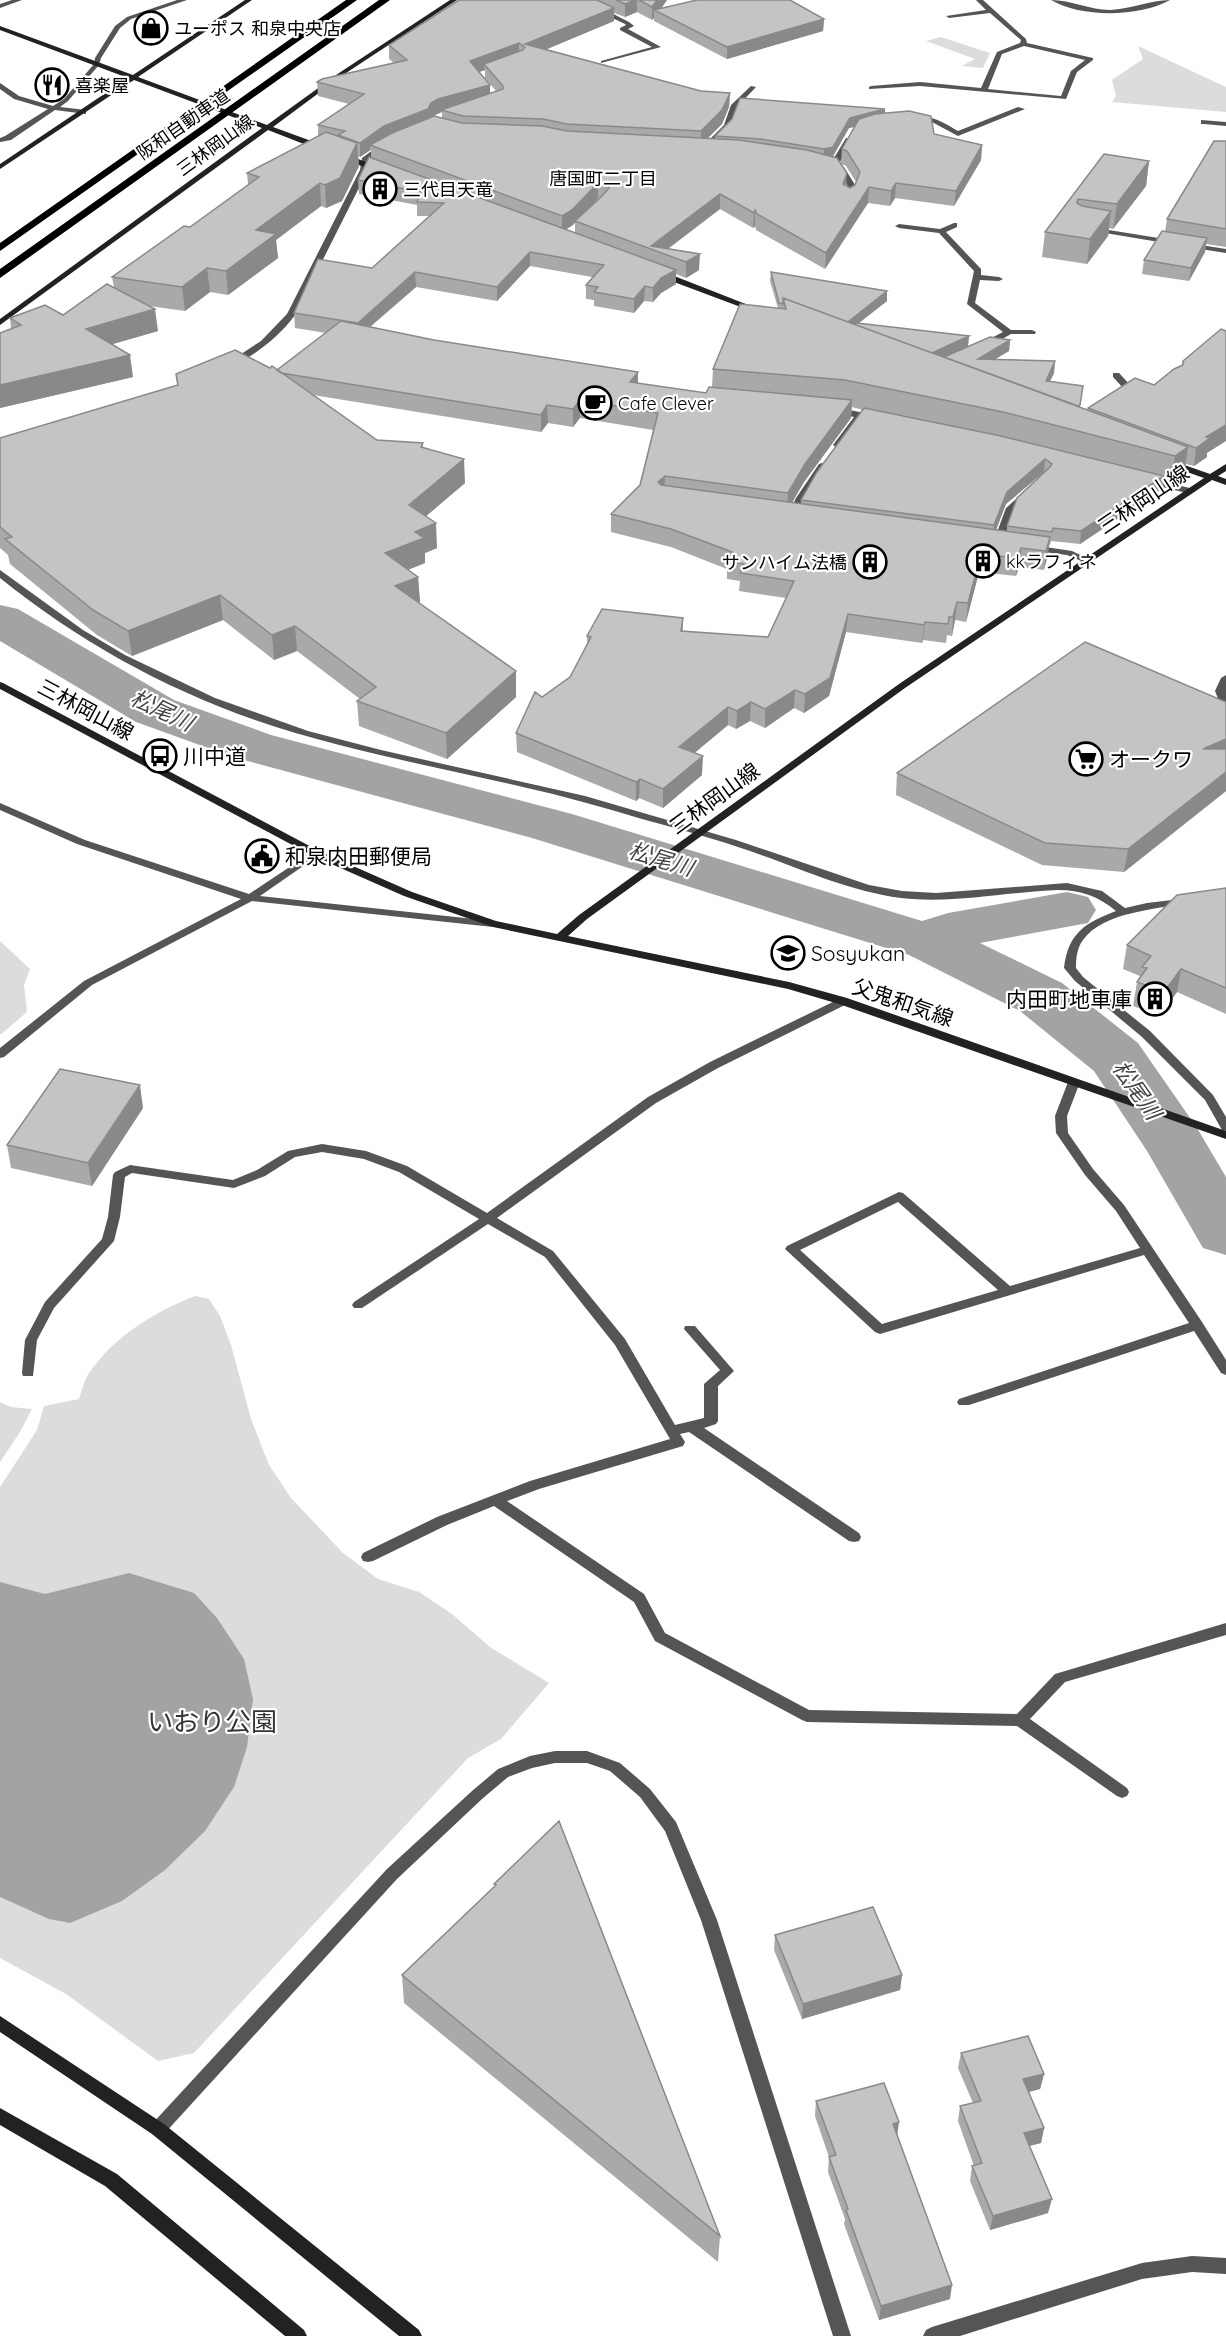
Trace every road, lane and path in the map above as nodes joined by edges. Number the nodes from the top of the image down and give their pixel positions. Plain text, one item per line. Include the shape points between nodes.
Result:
1 (19, 0) edge
2 (184, 0) edge
3 (249, 0) edge
4 (352, 0) edge
5 (385, 0) edge
6 (454, 0) edge
7 (570, 0) edge
8 (979, 0) edge
9 (1054, 0) edge
10 (1167, 0) edge
11 (0, 6) edge
12 (991, 11) junction
13 (949, 16) dead end
14 (0, 28) edge
15 (1023, 44) junction
16 (603, 62) edge
17 (97, 64) junction
18 (135, 78) junction
19 (888, 79) dead end
20 (0, 85) edge
21 (894, 86) junction
22 (753, 87) dead end
23 (871, 88) dead end
24 (984, 90) junction
25 (55, 107) junction
26 (1021, 110) dead end
27 (83, 112) junction
28 (904, 121) edge
29 (1204, 122) dead end
30 (1226, 124) edge
31 (266, 128) junction
32 (854, 131) edge
33 (0, 140) edge
34 (388, 144) edge
35 (720, 150) edge
36 (364, 164) junction
37 (0, 167) edge
38 (386, 172) edge
39 (848, 199) edge
40 (954, 225) dead end
41 (899, 226) dead end
42 (1080, 227) edge
43 (941, 231) junction
44 (0, 248) edge
45 (1226, 250) edge
46 (652, 271) edge
47 (0, 274) edge
48 (976, 277) junction
49 (999, 279) dead end
50 (769, 314) edge
51 (0, 323) edge
52 (1009, 332) junction
53 (1032, 332) dead end
54 (976, 349) edge
55 (225, 368) edge
56 (1116, 375) dead end
57 (1110, 402) edge
58 (826, 409) edge
59 (860, 415) junction
60 (883, 421) edge
61 (1163, 460) edge
62 (1226, 467) edge
63 (1211, 477) junction
64 (1135, 478) edge
65 (1226, 482) edge
66 (1036, 484) edge
67 (1191, 491) junction
68 (780, 515) edge
69 (791, 516) junction
70 (802, 518) edge
71 (986, 542) edge
72 (1008, 545) junction
73 (1086, 560) junction
74 (0, 573) edge
75 (1226, 678) edge
76 (0, 685) edge
77 (1226, 701) edge
78 (0, 806) edge
79 (696, 835) junction
80 (315, 853) junction
81 (250, 898) junction
82 (1198, 898) edge
83 (1123, 912) junction
84 (493, 924) junction
85 (558, 939) junction
86 (843, 1001) junction
87 (0, 1054) edge
88 (1074, 1082) junction
89 (1226, 1127) edge
90 (1226, 1135) edge
91 (487, 1219) junction
92 (1147, 1250) junction
93 (1008, 1291) junction
94 (358, 1305) dead end
95 (1197, 1325) junction
96 (690, 1329) dead end
97 (1226, 1370) edge
98 (28, 1373) dead end
99 (964, 1401) dead end
100 (691, 1426) junction
101 (672, 1431) junction
102 (495, 1500) junction
103 (855, 1537) dead end
104 (368, 1557) dead end
105 (1226, 1629) edge
106 (1020, 1720) junction
107 (1122, 1792) dead end
108 (0, 2023) edge
109 (0, 2116) edge
110 (158, 2129) junction
111 (1226, 2266) edge
112 (298, 2336) edge
113 (413, 2336) edge
114 (842, 2336) edge
115 (932, 2336) edge

1 - 11 street
2 - 17 street via 129,18 117,27
3 - 18 main road
4 - 44 highway, 阪和自動車道
5 - 47 highway, 阪和自動車道
6 - 31 main road, 三林岡山線
7 - 16 street via 627,23 631,26 622,29 658,46
8 - 12 street
9 - 10 street via 1104,13
12 - 13 street
12 - 15 street via 1024,40
14 - 17 main road
15 - 24 street via 999,53
15 - 24 street via 1091,59 1074,71 1064,98
17 - 18 main road
17 - 25 street
18 - 27 main road
18 - 31 main road
19 - 21 street
20 - 25 street via 8,94
21 - 23 street
21 - 24 street via 920,84
22 - 35 street via 735,105 727,126 700,149
25 - 27 street
25 - 33 street
26 - 28 street via 958,134 931,118
27 - 37 main road
29 - 30 street
31 - 36 main road
31 - 51 main road, 三林岡山線
32 - 39 street via 837,160 820,163 841,169 853,188
34 - 36 street via 366,158
36 - 38 main road
36 - 55 street via 291,315 280,331
40 - 43 street
41 - 43 street
42 - 45 street
43 - 48 street via 978,271
46 - 50 main road
48 - 49 street
48 - 52 street via 971,304
52 - 53 street
52 - 54 street
56 - 57 street via 1131,386
58 - 59 street
59 - 60 street
59 - 69 street
61 - 63 main road
62 - 63 main road, 三林岡山線
63 - 65 main road
63 - 67 main road, 三林岡山線
64 - 67 street
66 - 72 street via 1010,508
67 - 73 main road, 三林岡山線
68 - 69 street
69 - 70 street
71 - 72 street
72 - 73 street via 1069,553
73 - 79 main road, 三林岡山線 via 902,686
74 - 79 street via 27,597 123,660 250,716 350,746 569,795
75 - 77 street via 1220,691
76 - 80 main road, 三林岡山線
78 - 81 street via 81,842
79 - 83 street via 886,893 950,895 1065,886 1092,891
79 - 85 main road, 三林岡山線
80 - 81 street
80 - 84 main road, 三林岡山線 via 408,894
81 - 84 street
81 - 87 street via 88,983
82 - 83 street
83 - 89 street via 1080,935 1073,946 1070,968 1187,1075 1209,1098
84 - 85 main road, 三林岡山線
85 - 86 main road, 父鬼和気線 via 789,986
86 - 88 main road, 父鬼和気線
86 - 91 street via 652,1100
88 - 90 main road, 父鬼和気線
88 - 92 street via 1060,1116 1062,1133
91 - 94 street
91 - 98 street via 403,1169 366,1155 322,1148 292,1154 234,1185 130,1169 119,1175 108,1241 49,1305 31,1340
91 - 101 street via 549,1254 620,1342
92 - 93 street
92 - 95 street
93 - 93 street via 899,1196 791,1249 880,1329
95 - 97 street
95 - 99 street
96 - 100 street via 728,1371 711,1384 711,1421
100 - 101 street
100 - 103 street
101 - 102 street via 678,1442
102 - 104 street
102 - 106 street via 639,1598 660,1637 807,1716
105 - 106 street via 1060,1678
106 - 107 street
108 - 110 main road
109 - 112 main road via 111,2180
110 - 113 main road
110 - 114 street via 392,1874 477,1795 503,1773 530,1762 587,1757 615,1767 645,1793 671,1827 709,1920
111 - 115 street via 1192,2264 1142,2271

